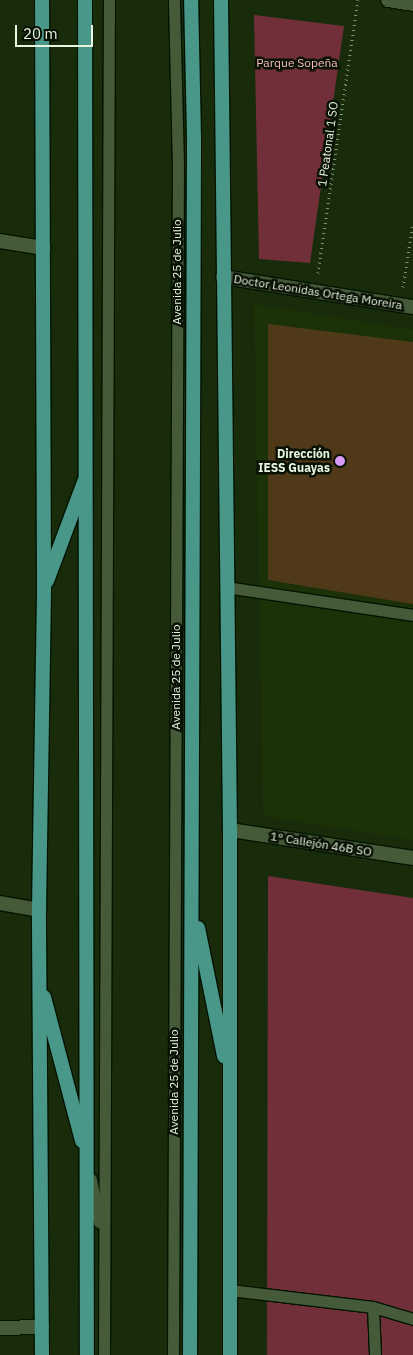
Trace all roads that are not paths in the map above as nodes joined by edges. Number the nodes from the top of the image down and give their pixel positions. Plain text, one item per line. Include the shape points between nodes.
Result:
1 (42, 0) edge
2 (85, 0) edge
3 (109, 0) edge
4 (174, 0) edge
5 (191, 0) edge
6 (221, 0) edge
7 (388, 0) edge
8 (413, 4) edge
9 (0, 241) edge
10 (43, 248) junction
11 (223, 277) junction
12 (407, 306) edge
13 (88, 472) junction
14 (226, 587) junction
15 (44, 592) junction
16 (413, 614) edge
17 (230, 830) junction
18 (413, 858) edge
19 (192, 899) junction
20 (0, 903) edge
21 (39, 910) junction
22 (39, 977) junction
23 (230, 1086) junction
24 (87, 1159) junction
25 (104, 1246) junction
26 (230, 1290) junction
27 (373, 1307) junction
28 (413, 1319) edge
29 (42, 1327) junction
30 (0, 1328) edge
31 (42, 1355) edge
32 (87, 1355) edge
33 (104, 1355) edge
34 (173, 1355) edge
35 (190, 1355) edge
36 (230, 1355) edge
37 (375, 1355) edge

1 - 10 main road
2 - 13 main road
3 - 25 lane
4 - 34 lane, Avenida 25 de Julio via 178,175
5 - 19 main road, Avenida 25 de Julio via 194,138
6 - 11 main road
7 - 8 street
9 - 10 street
10 - 15 main road
11 - 12 street, Doctor Leonidas Ortega Moreira
11 - 14 main road
13 - 15 main road
13 - 24 main road
14 - 16 lane
14 - 17 main road
15 - 21 main road
17 - 18 street, 1° Callejón 46B SO
17 - 23 main road
19 - 23 main road
19 - 35 main road, Avenida 25 de Julio
20 - 21 street
21 - 22 main road
22 - 24 main road
22 - 29 main road
23 - 26 main road
24 - 25 lane
24 - 32 main road
25 - 33 lane
26 - 27 lane
26 - 36 main road
27 - 28 lane
27 - 37 lane
29 - 30 street
29 - 31 main road

